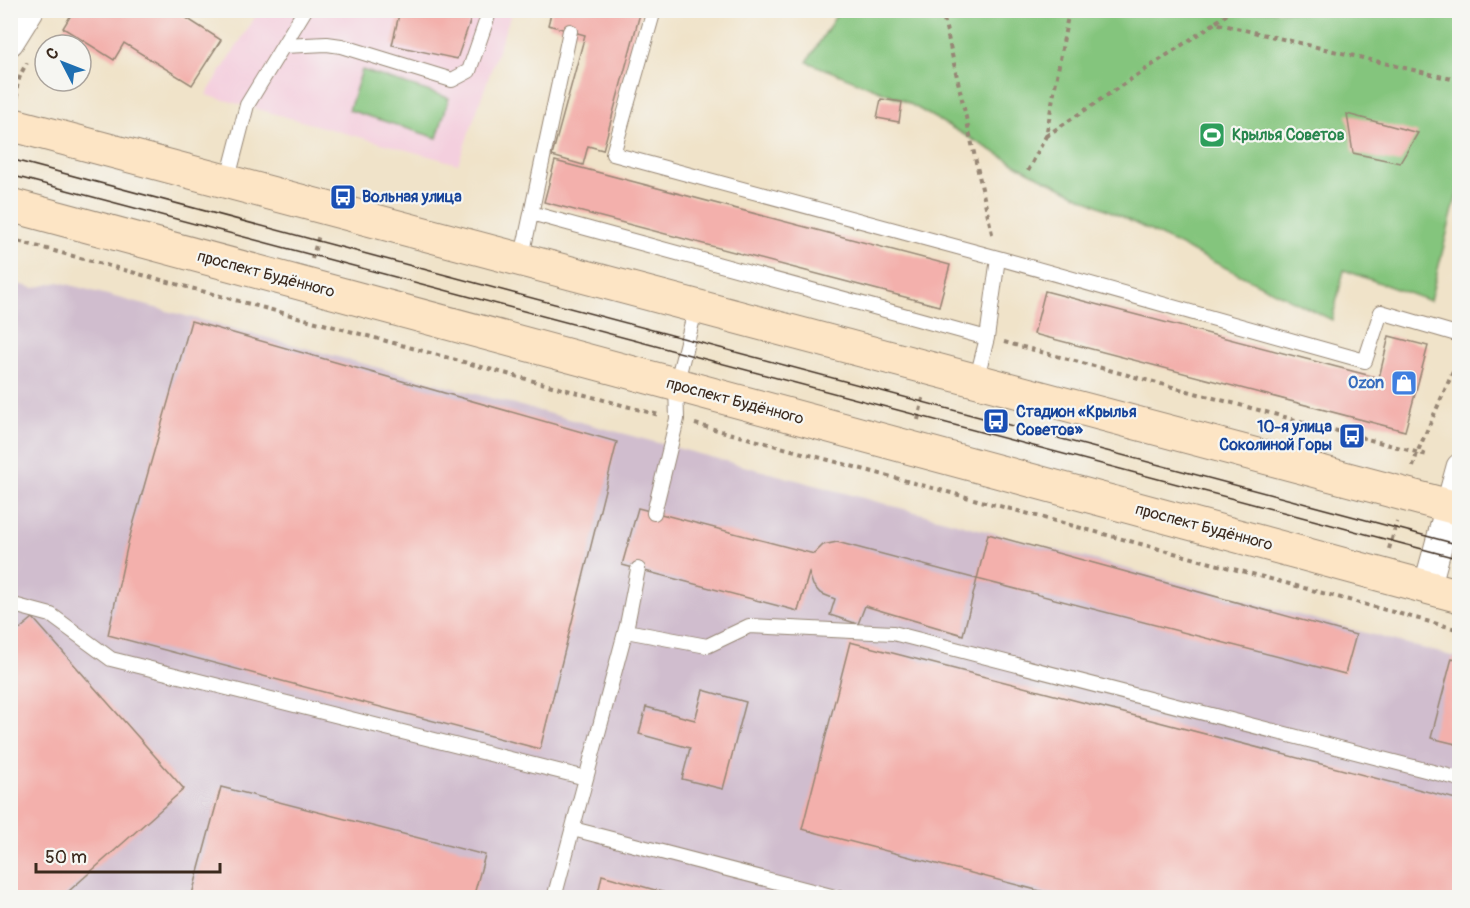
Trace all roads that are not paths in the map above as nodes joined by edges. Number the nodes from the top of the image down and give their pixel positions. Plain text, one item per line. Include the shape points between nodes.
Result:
1 (30, 10) edge
2 (305, 10) edge
3 (490, 10) edge
4 (654, 10) edge
5 (570, 31) dead end
6 (10, 42) edge
7 (284, 46) junction
8 (10, 124) edge
9 (226, 183) junction
10 (10, 205) edge
11 (531, 213) junction
12 (998, 258) junction
13 (521, 261) junction
14 (696, 307) junction
15 (1460, 335) edge
16 (987, 338) junction
17 (976, 381) junction
18 (676, 385) junction
19 (1460, 467) edge
20 (1454, 508) edge
21 (654, 513) dead end
22 (638, 569) dead end
23 (1427, 587) junction
24 (1460, 596) edge
25 (10, 604) edge
26 (626, 631) junction
27 (586, 778) junction
28 (1460, 779) edge
29 (573, 829) junction
30 (554, 897) edge
31 (839, 897) edge

1 - 6 street
2 - 7 lane
3 - 7 lane via 469,71 452,80 342,46
4 - 12 lane via 613,154
5 - 11 lane
7 - 9 lane via 247,105
8 - 9 main road
9 - 13 main road
10 - 18 main road, проспект Будённого
11 - 13 lane
11 - 16 lane
12 - 15 lane via 1365,361 1381,312
12 - 16 lane
13 - 14 main road
14 - 17 main road
14 - 18 lane
16 - 17 lane
17 - 20 main road
18 - 21 lane via 677,419
18 - 23 main road, проспект Будённого
19 - 20 street
20 - 23 street
22 - 26 lane
23 - 24 main road, проспект Будённого
25 - 27 lane via 51,615 111,659
26 - 27 lane
26 - 28 lane via 707,646 749,626 893,633
27 - 29 lane
29 - 30 lane
29 - 31 lane

